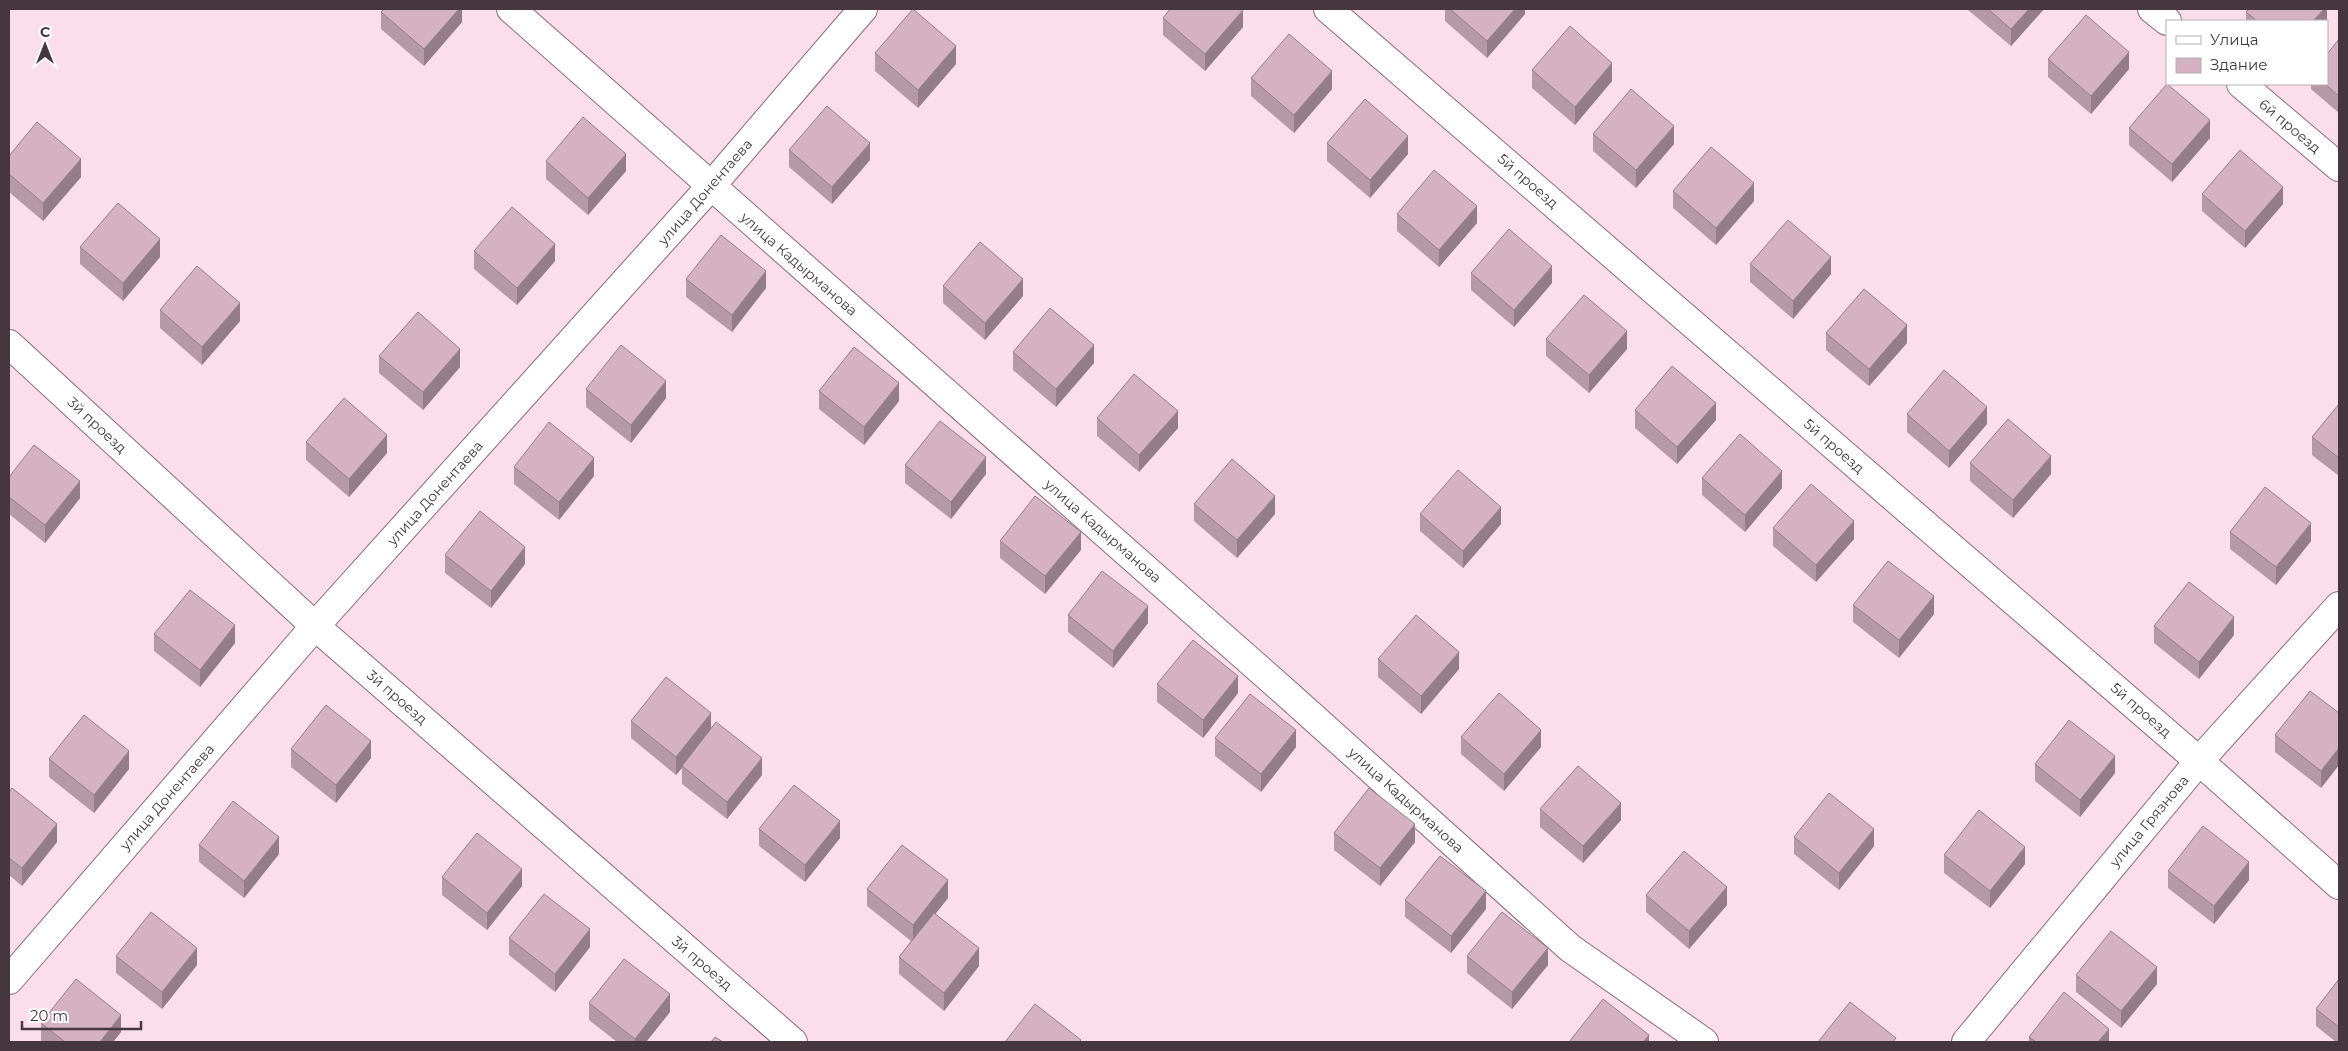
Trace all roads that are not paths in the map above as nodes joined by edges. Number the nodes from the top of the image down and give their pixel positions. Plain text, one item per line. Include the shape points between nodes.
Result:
1 (511, 9) edge
2 (863, 9) edge
3 (1328, 9) edge
4 (2152, 9) edge
5 (2166, 20) edge
6 (2242, 85) edge
7 (2339, 168) edge
8 (711, 186) junction
9 (9, 344) edge
10 (2339, 606) edge
11 (315, 626) junction
12 (2200, 761) junction
13 (2339, 885) edge
14 (9, 980) edge
15 (793, 1042) edge
16 (1704, 1042) edge
17 (1966, 1042) edge

1 - 8 street, улица Кадырманова
2 - 8 street, улица Донентаева
3 - 12 street, 5й проезд
4 - 5 street
6 - 7 street, 6й проезд
8 - 11 street, улица Донентаева
8 - 16 street, улица Кадырманова via 1292,698 1570,948
9 - 11 street, 3й проезд
10 - 12 street, улица Грязнова
11 - 14 street, улица Донентаева
11 - 15 street, 3й проезд
12 - 13 street, 5й проезд
12 - 17 street, улица Грязнова

